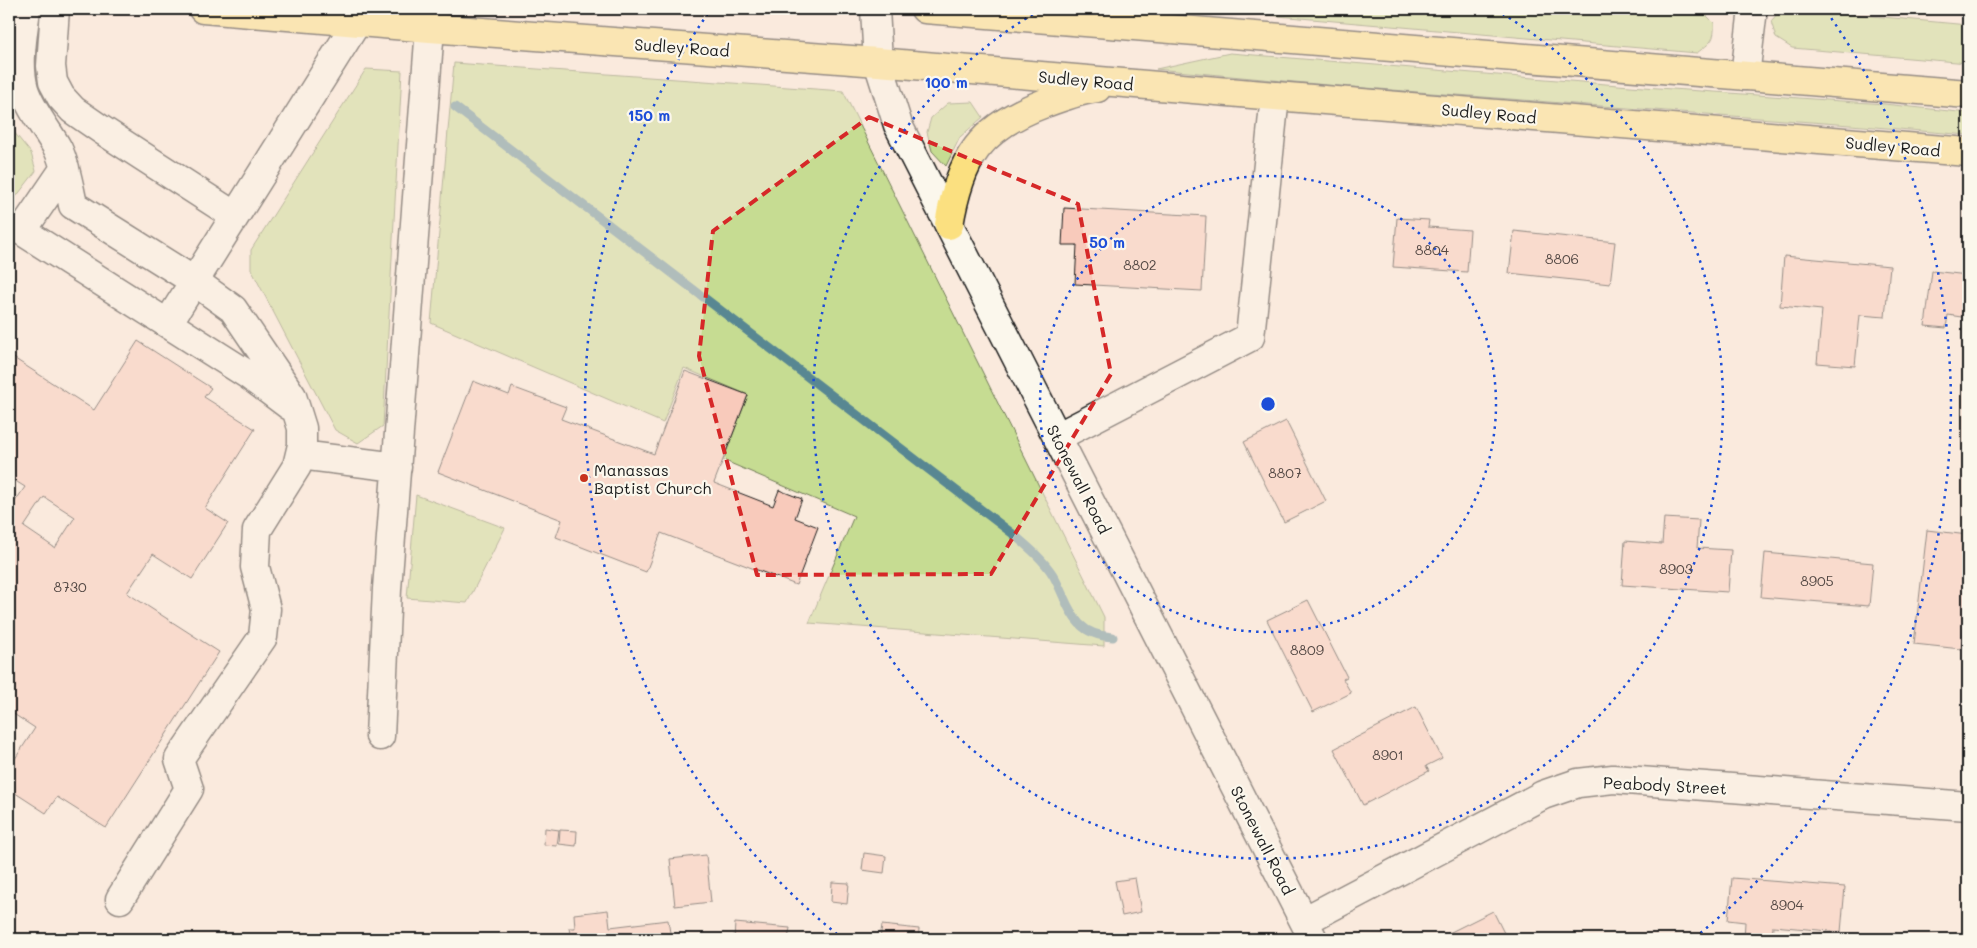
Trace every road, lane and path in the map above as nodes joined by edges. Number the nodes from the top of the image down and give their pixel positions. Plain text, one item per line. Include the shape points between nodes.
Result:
1 (26, 9) edge
2 (56, 9) edge
3 (203, 9) edge
4 (874, 9) edge
5 (925, 9) edge
6 (1752, 9) edge
7 (357, 22) junction
8 (430, 28) junction
9 (878, 62) junction
10 (1745, 76) junction
11 (1126, 84) junction
12 (1968, 94) edge
13 (1275, 96) junction
14 (1968, 152) edge
15 (65, 168) junction
16 (235, 216) junction
17 (949, 225) junction
18 (194, 281) junction
19 (168, 323) junction
20 (297, 411) junction
21 (1057, 437) junction
22 (300, 455) junction
23 (396, 466) junction
24 (380, 736) dead end
25 (1968, 806) edge
26 (120, 899) dead end
27 (1309, 930) edge

1 - 15 street via 21,60 24,88
2 - 16 street via 51,66 53,82 61,97 73,110 102,130
3 - 7 main road, Sudley Road
4 - 9 street, Stonewall Road
5 - 10 main road
6 - 10 street
7 - 8 main road, Sudley Road
7 - 16 street
8 - 9 main road, Sudley Road
8 - 23 street
9 - 11 main road, Sudley Road
9 - 17 street, Stonewall Road via 898,125
10 - 12 main road
11 - 13 main road, Sudley Road
11 - 17 main road via 1072,93 1009,119 991,132 975,148 963,169
13 - 14 main road, Sudley Road
13 - 21 street via 1250,337
15 - 18 street via 73,205
15 - 19 street via 22,231
16 - 18 street
17 - 21 street, Stonewall Road
18 - 19 street
18 - 20 street via 233,309 292,396
19 - 20 street
20 - 22 street via 302,428
21 - 27 street, Stonewall Road
22 - 23 street
22 - 26 street via 297,466 257,530 255,567 266,609 263,637 179,759 189,789
23 - 24 street
25 - 27 street, Peabody Street via 1613,779 1578,783 1543,795

